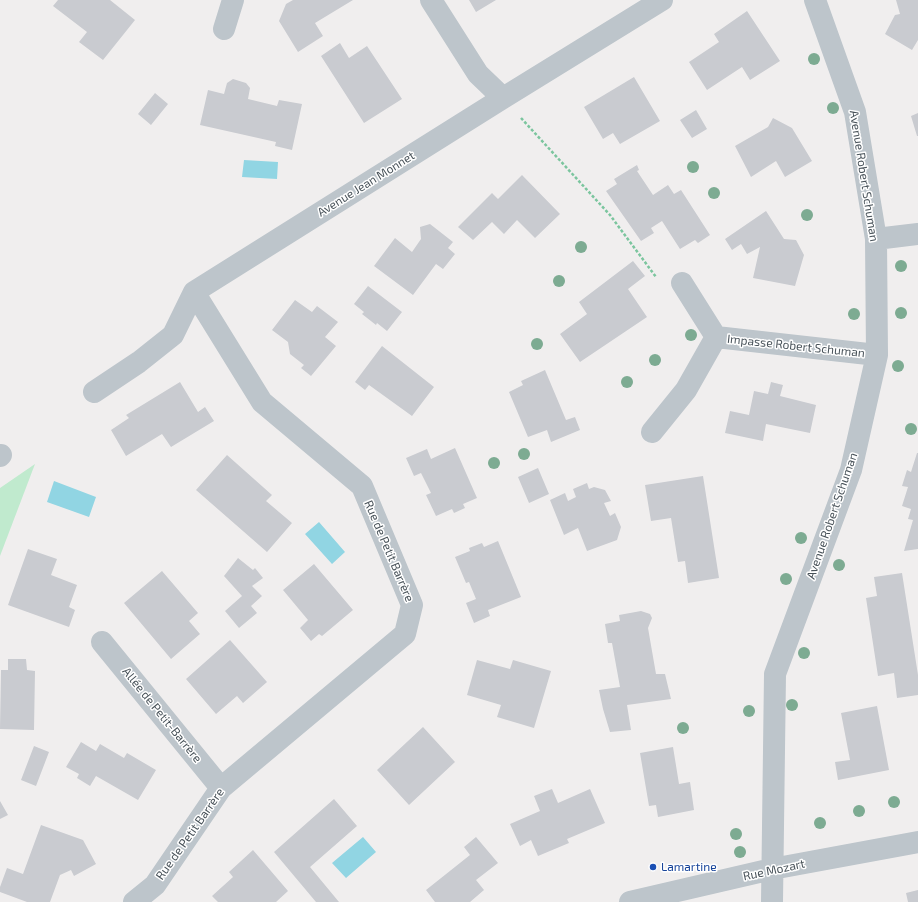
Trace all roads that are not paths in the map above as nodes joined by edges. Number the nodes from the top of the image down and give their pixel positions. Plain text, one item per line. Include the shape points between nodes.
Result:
1 (232, 0) edge
2 (431, 0) edge
3 (662, 0) edge
4 (815, 0) edge
5 (224, 29) dead end
6 (503, 98) junction
7 (918, 234) edge
8 (876, 239) junction
9 (686, 289) road end
10 (194, 292) junction
11 (716, 337) junction
12 (877, 355) junction
13 (94, 392) dead end
14 (652, 432) dead end
15 (102, 642) dead end
16 (221, 788) junction
17 (918, 842) edge
18 (772, 869) junction
19 (134, 902) edge
20 (630, 902) edge
21 (772, 902) edge

1 - 5 street
2 - 6 street via 478,74
3 - 6 street, Avenue Jean Monnet
4 - 8 street, Avenue Robert Schuman via 855,112
6 - 10 street, Avenue Jean Monnet
7 - 8 street
8 - 12 street, Avenue Robert Schuman
9 - 11 street, Impasse Robert Schuman
10 - 13 street via 173,335 139,362
10 - 16 street, Rue de Petit Barrère via 262,402 362,486 412,605 405,634
11 - 12 street, Impasse Robert Schuman
11 - 14 street, Impasse Robert Schuman via 686,390
12 - 18 street, Avenue Robert Schuman via 851,470 775,674
15 - 16 street, Allée de Petit-Barrère
16 - 19 street, Rue de Petit Barrère via 155,885
17 - 18 street, Rue Mozart
18 - 20 street, Rue Mozart
18 - 21 street, Avenue Robert Schuman

